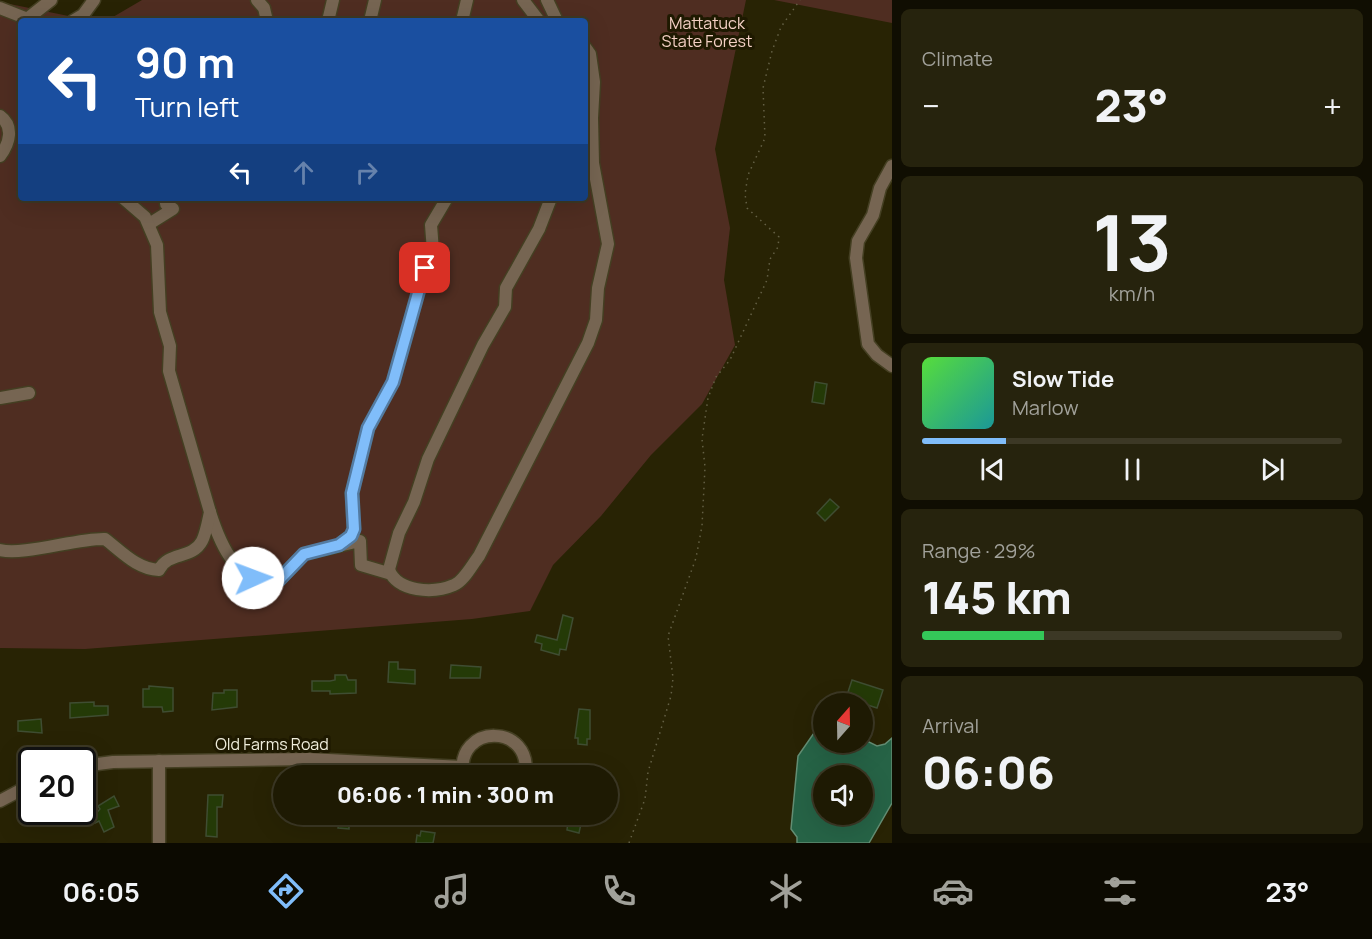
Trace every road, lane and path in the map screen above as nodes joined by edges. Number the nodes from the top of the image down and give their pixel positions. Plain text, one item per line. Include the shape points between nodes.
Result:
1 (37, 0) edge
2 (51, 0) edge
3 (94, 0) edge
4 (257, 0) edge
5 (333, 0) edge
6 (375, 0) edge
7 (467, 0) edge
8 (522, 0) edge
9 (547, 0) edge
10 (800, 0) edge
11 (0, 8) edge
12 (31, 18) edge
13 (78, 18) edge
14 (266, 18) edge
15 (329, 18) edge
16 (371, 18) edge
17 (463, 18) edge
18 (537, 18) edge
19 (556, 18) edge
20 (588, 51) edge
21 (0, 116) edge
22 (0, 156) edge
23 (892, 166) edge
24 (127, 201) edge
25 (166, 201) edge
26 (445, 201) edge
27 (550, 201) edge
28 (149, 224) junction
29 (892, 366) edge
30 (29, 393) dead end
31 (0, 398) edge
32 (210, 512) junction
33 (339, 545) junction
34 (0, 550) edge
35 (389, 570) junction
36 (159, 760) junction
37 (96, 765) edge
38 (386, 765) edge
39 (465, 765) edge
40 (525, 765) edge
41 (18, 791) edge
42 (0, 801) edge
43 (159, 843) edge
44 (629, 843) edge

1 - 12 street
2 - 12 street
3 - 13 street
4 - 14 street
5 - 15 street
6 - 16 street
7 - 17 street
8 - 18 street
9 - 19 street
10 - 44 path via 781,27 772,51 764,88 765,138 744,194 747,208 779,237 778,248 770,259 767,280 730,360 716,377 708,398 702,439 702,526 696,558 668,636 671,696 648,772 645,799
11 - 12 street
20 - 35 street via 594,82 593,163 608,244 598,288 596,320 588,343 479,556 464,577 454,585 408,588 393,578
21 - 22 street via 9,124 10,131
23 - 29 street via 858,241 856,258 868,344
24 - 28 street
25 - 28 street via 173,209
26 - 33 street via 431,225 434,250 396,376 368,428 352,493 354,529
27 - 35 street via 506,288 505,307 428,459
28 - 32 street via 157,245 160,312 170,346 169,371
30 - 31 street
32 - 33 street via 234,565 253,578 279,580 304,554
32 - 34 street via 199,545 185,556 170,557 159,570 148,570 134,562 105,539
33 - 35 street via 360,541 361,564 388,573
36 - 37 street, Old Farms Road
36 - 38 street, Old Farms Road via 309,759
36 - 43 street
39 - 40 street, Old Farms Road via 471,745 497,735 520,748
41 - 42 street

